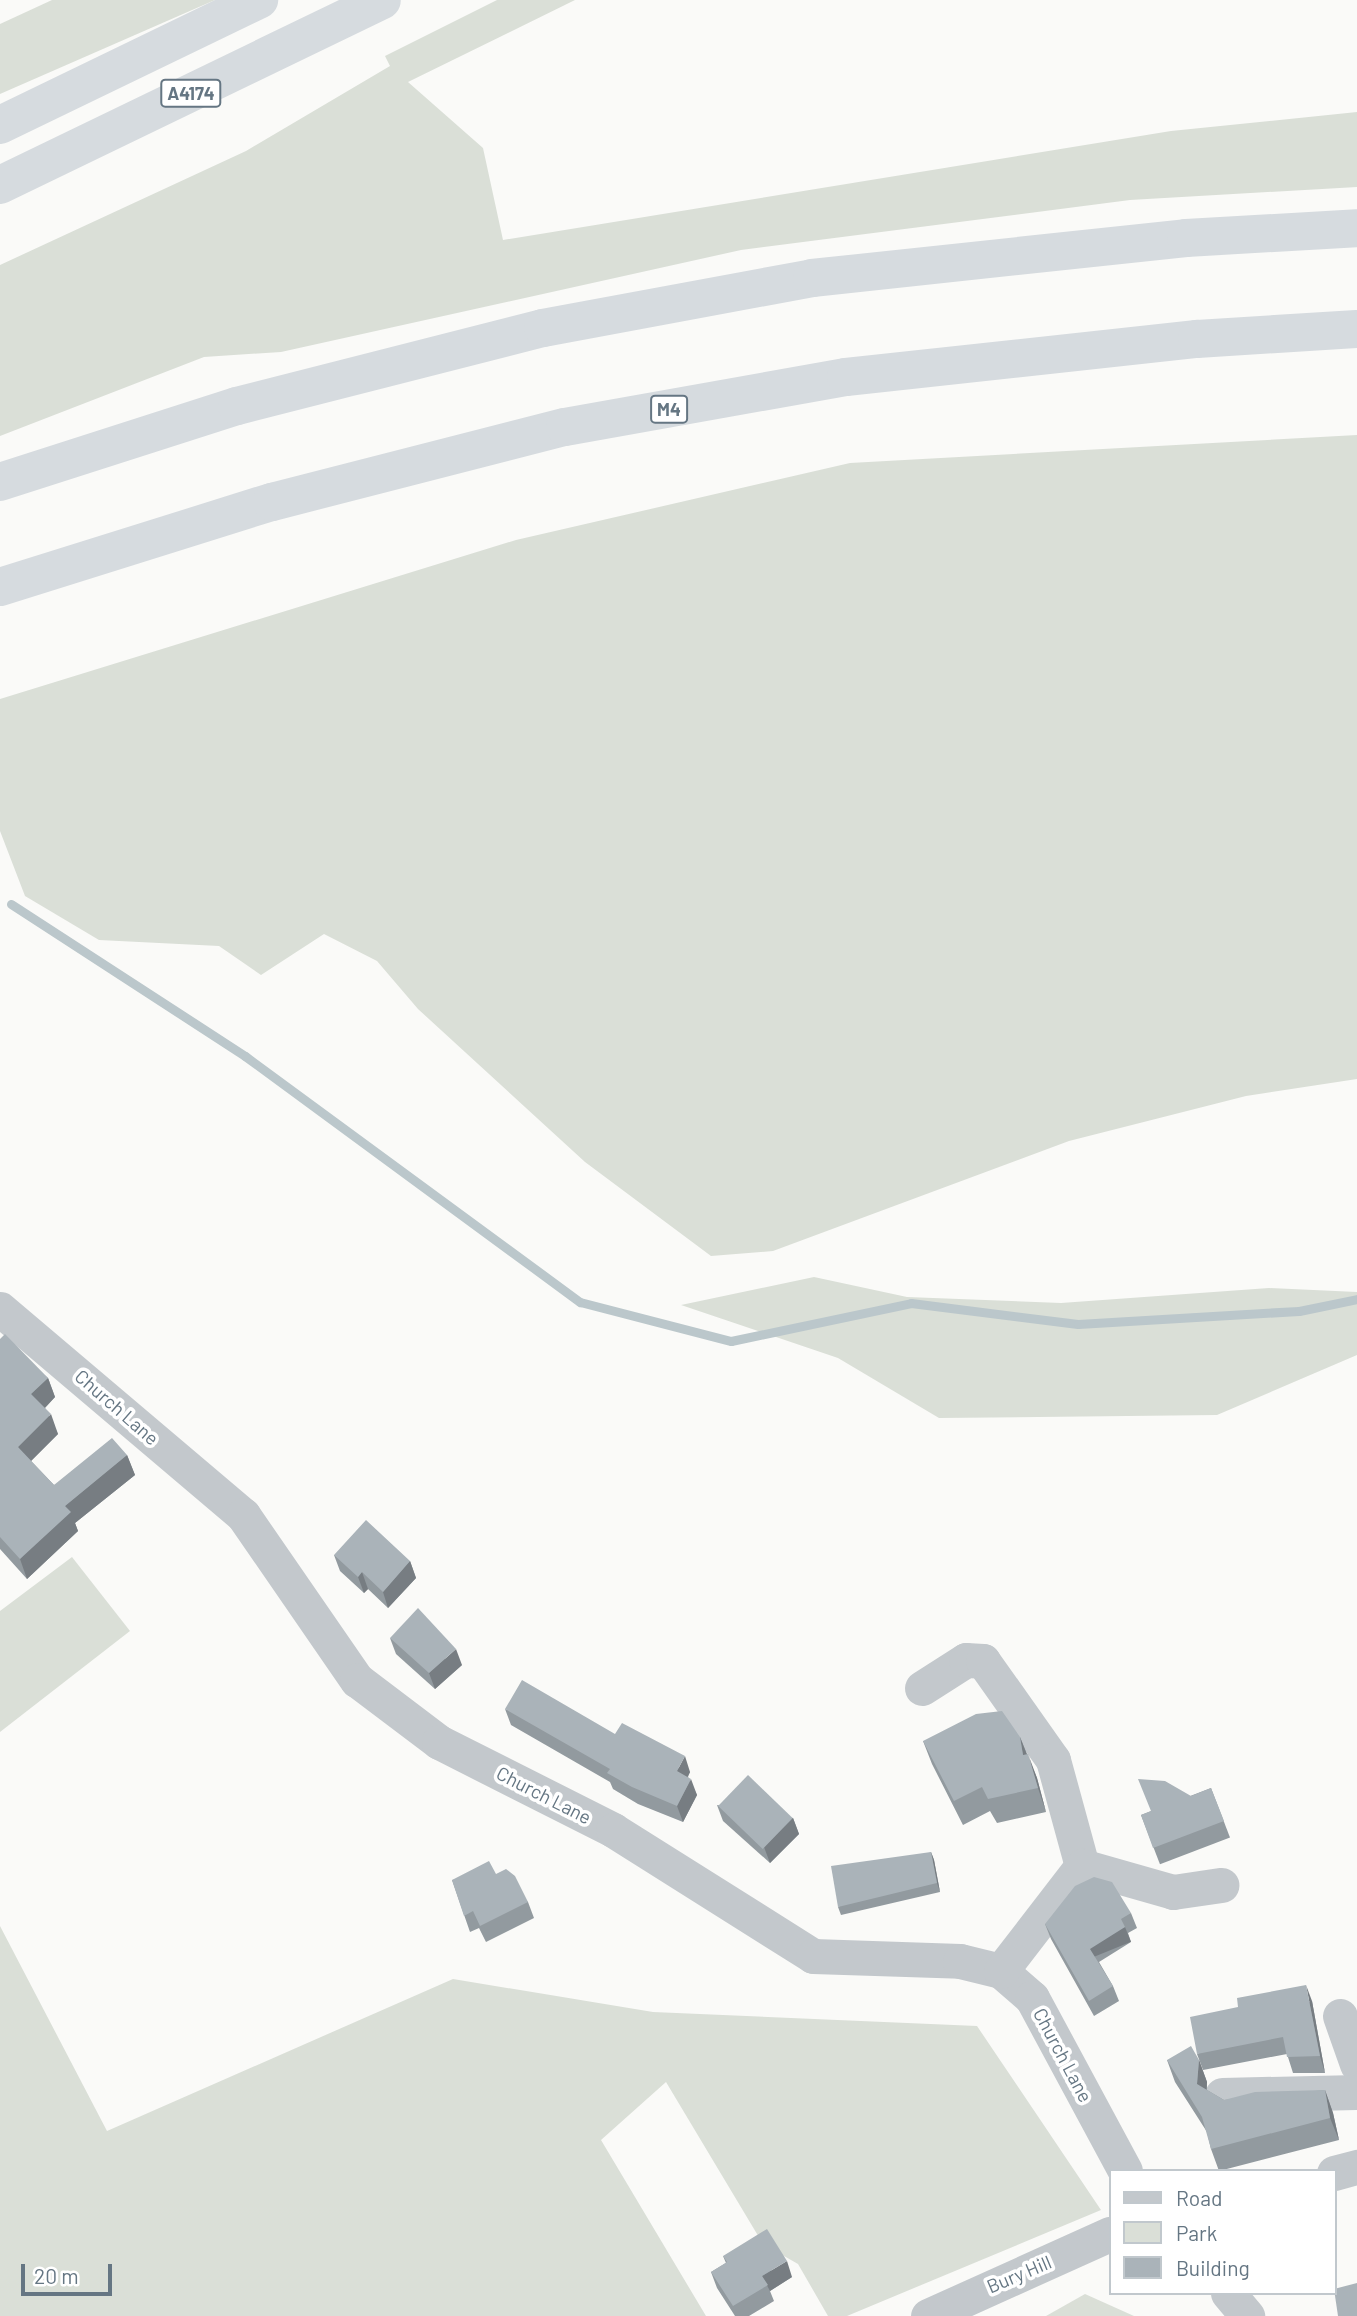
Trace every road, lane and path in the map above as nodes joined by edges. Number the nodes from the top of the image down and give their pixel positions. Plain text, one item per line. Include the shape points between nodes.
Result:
1 (259, 0) edge
2 (382, 0) edge
3 (0, 125) edge
4 (0, 185) edge
5 (1357, 228) edge
6 (1357, 329) edge
7 (0, 482) edge
8 (0, 587) edge
9 (0, 1309) edge
10 (922, 1688) dead end
11 (1082, 1866) junction
12 (1221, 1885) dead end
13 (1001, 1971) junction
14 (1340, 2016) dead end
15 (1357, 2064) edge
16 (1357, 2092) edge
17 (1222, 2095) edge
18 (1357, 2167) edge
19 (1124, 2169) edge
20 (1336, 2172) edge
21 (1108, 2235) edge
22 (1230, 2295) edge
23 (928, 2316) edge
24 (1247, 2316) edge

1 - 3 highway, A4174
2 - 4 highway, A4174
5 - 7 highway via 1185,238 812,278 556,326 237,406
6 - 8 highway, M4 via 1197,339 846,377 565,428 272,502
9 - 13 street, Church Lane via 243,1515 357,1681 439,1742 613,1830 813,1956 960,1961
10 - 11 street via 966,1660 983,1661 1053,1760
11 - 12 street via 1173,1892
11 - 13 street
13 - 19 street, Church Lane via 1032,1997
14 - 15 street
16 - 17 street
18 - 20 street
21 - 23 street, Bury Hill
22 - 24 street

